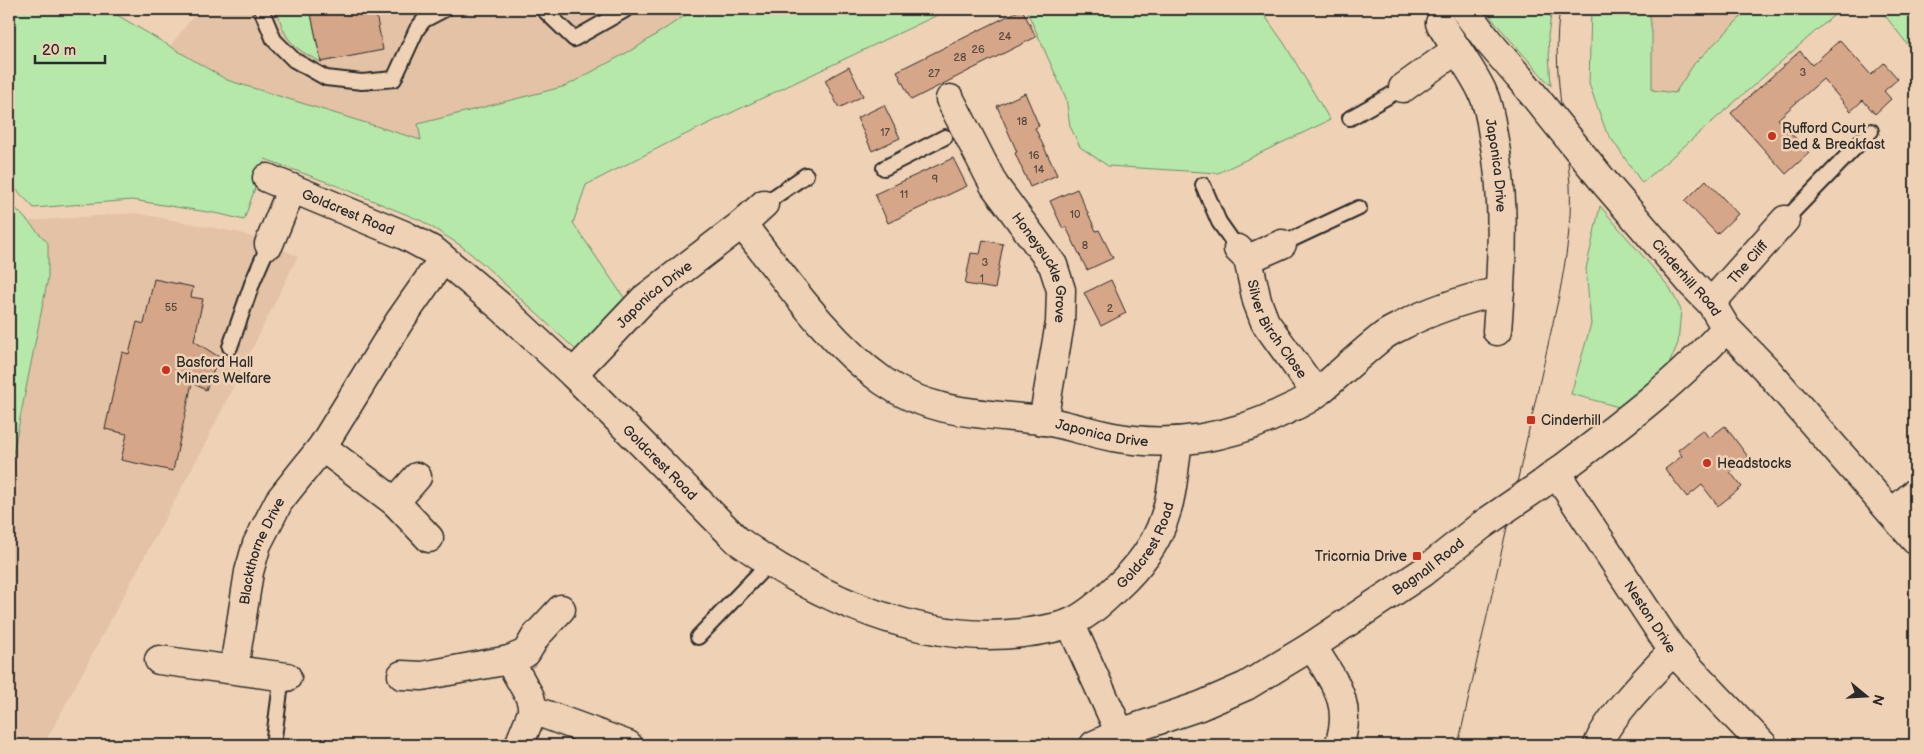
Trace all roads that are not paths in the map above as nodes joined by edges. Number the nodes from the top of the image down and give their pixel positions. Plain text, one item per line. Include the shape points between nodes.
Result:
1 (261, 9) edge
2 (446, 9) edge
3 (543, 9) edge
4 (627, 9) edge
5 (1464, 9) edge
6 (1440, 23) dead end
7 (1456, 50) junction
8 (1403, 88) joint
9 (950, 99) dead end
10 (1350, 118) dead end
11 (1871, 131) dead end
12 (955, 132) junction
13 (884, 168) dead end
14 (806, 175) dead end
15 (267, 178) dead end
16 (1203, 184) dead end
17 (292, 188) junction
18 (764, 204) joint
19 (1359, 208) dead end
20 (1785, 220) joint
21 (742, 224) junction
22 (269, 244) joint
23 (1282, 244) joint
24 (1243, 254) junction
25 (443, 259) junction
26 (1500, 291) junction
27 (1711, 303) junction
28 (1726, 328) junction
29 (1497, 331) dead end
30 (230, 347) dead end
31 (573, 374) junction
32 (1316, 393) junction
33 (1043, 421) junction
34 (1178, 441) junction
35 (322, 447) junction
36 (417, 477) dead end
37 (1549, 478) junction
38 (1915, 493) edge
39 (395, 502) junction
40 (1892, 513) junction
41 (429, 538) dead end
42 (1915, 540) edge
43 (769, 563) junction
44 (561, 609) dead end
45 (1070, 623) junction
46 (698, 637) dead end
47 (1312, 646) junction
48 (1673, 650) junction
49 (159, 660) dead end
50 (509, 660) junction
51 (234, 668) junction
52 (402, 674) dead end
53 (284, 676) joint
54 (533, 710) junction
55 (1120, 733) junction
56 (273, 745) edge
57 (520, 745) edge
58 (628, 745) edge
59 (1094, 745) edge
60 (1339, 745) edge
61 (1598, 745) edge
62 (1764, 745) edge

1 - 2 lane via 274,40 294,60 326,78 362,82 394,79 417,29 424,20
3 - 4 lane via 574,39
5 - 27 street, Cinderhill Road, bridge via 1605,183
6 - 7 street, Japonica Drive
7 - 8 street
7 - 26 street, Japonica Drive via 1482,91 1498,159 1502,199
8 - 10 lane
9 - 12 street, Honeysuckle Grove
11 - 20 lane
12 - 13 lane
12 - 33 street, Honeysuckle Grove via 1052,265 1061,290 1060,323
14 - 18 lane
15 - 17 street, Goldcrest Road
16 - 24 lane via 1220,222
17 - 22 street, Goldcrest Road
17 - 25 street, Goldcrest Road via 404,235
18 - 21 street, Japonica Drive
19 - 23 lane
20 - 27 street, The Cliff
21 - 31 street, Japonica Drive via 644,299
21 - 33 street, Japonica Drive via 825,327 856,360 885,382 913,398 945,409
22 - 30 lane
23 - 24 street, Silver Birch Close
24 - 32 street, Silver Birch Close via 1265,322
25 - 31 street, Goldcrest Road
25 - 35 street, Blackthorne Drive via 399,322
26 - 29 street, Japonica Drive
26 - 32 street, Japonica Drive via 1419,316 1383,336
27 - 28 street, Cinderhill Road
28 - 37 street, Bagnall Road via 1701,356
28 - 40 street, Cinderhill Road
31 - 43 street, Goldcrest Road via 737,540
32 - 34 street, Japonica Drive via 1242,430
33 - 34 street, Japonica Drive via 1147,442
34 - 45 street, Goldcrest Road via 1172,488 1152,547 1134,572 1100,603
35 - 39 street
35 - 51 street, Blackthorne Drive via 279,501 257,544 248,572
36 - 39 street
37 - 47 street, Bagnall Road, bridge via 1423,572
37 - 48 street, Neston Drive
38 - 40 street
39 - 41 street
40 - 42 street, Cinderhill Road
43 - 45 street, Goldcrest Road via 831,595 926,628 998,636
43 - 46 lane
44 - 50 street via 536,636 526,653
45 - 55 street
47 - 55 street, Bagnall Road via 1246,686 1200,706
47 - 60 street via 1341,694 1346,712
48 - 61 street via 1602,733
48 - 62 street, Neston Drive
49 - 51 street
50 - 52 street via 422,676
50 - 54 street via 530,697
51 - 53 street
53 - 56 lane
54 - 57 street
54 - 58 street
55 - 59 street, Bagnall Road

